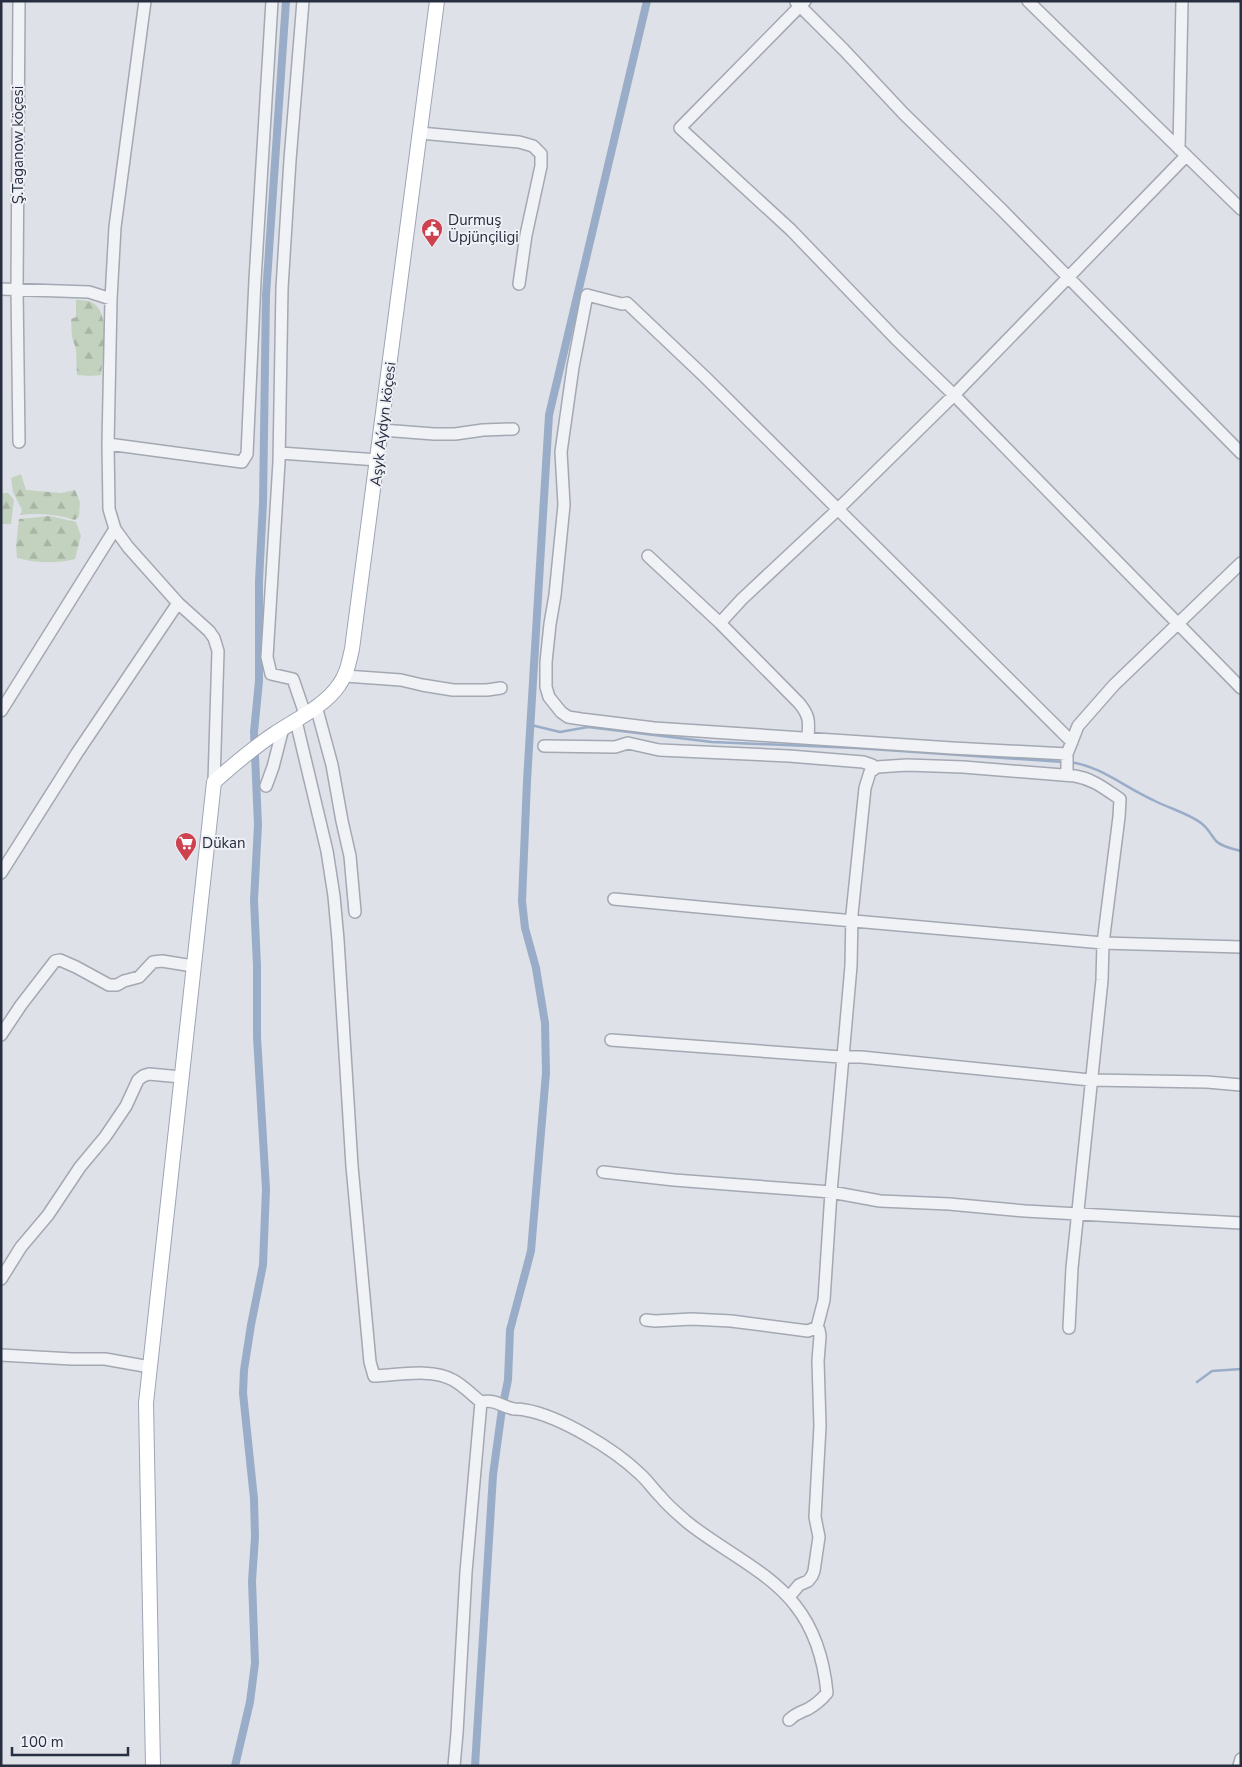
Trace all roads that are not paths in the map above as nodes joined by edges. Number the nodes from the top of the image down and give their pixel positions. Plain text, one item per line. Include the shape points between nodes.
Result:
1 (19, 1) edge
2 (145, 1) edge
3 (303, 1) edge
4 (437, 1) edge
5 (1028, 1) edge
6 (1182, 1) edge
7 (268, 2) edge
8 (800, 3) edge
9 (420, 132) junction
10 (1183, 152) junction
11 (1241, 209) edge
12 (1067, 277) junction
13 (519, 284) dead end
14 (1, 289) edge
15 (17, 289) junction
16 (111, 299) junction
17 (954, 395) junction
18 (513, 429) dead end
19 (382, 430) junction
20 (19, 442) dead end
21 (108, 444) junction
22 (280, 453) junction
23 (1241, 453) edge
24 (378, 460) junction
25 (837, 510) junction
26 (115, 529) junction
27 (648, 556) dead end
28 (1241, 563) edge
29 (178, 603) junction
30 (720, 623) junction
31 (1177, 624) junction
32 (346, 676) junction
33 (501, 688) dead end
34 (1241, 688) edge
35 (1, 711) edge
36 (306, 713) junction
37 (279, 730) junction
38 (808, 738) junction
39 (1072, 742) junction
40 (544, 746) dead end
41 (1067, 755) junction
42 (874, 770) junction
43 (1067, 773) junction
44 (214, 782) junction
45 (266, 786) dead end
46 (1, 872) edge
47 (614, 898) dead end
48 (355, 912) dead end
49 (852, 921) junction
50 (1103, 943) junction
51 (1241, 947) edge
52 (193, 966) junction
53 (1, 1035) edge
54 (612, 1040) dead end
55 (843, 1057) junction
56 (181, 1077) junction
57 (1090, 1080) junction
58 (1241, 1085) edge
59 (603, 1172) dead end
60 (831, 1192) junction
61 (1078, 1214) junction
62 (1241, 1223) edge
63 (1, 1279) edge
64 (646, 1320) dead end
65 (817, 1327) junction
66 (1069, 1328) dead end
67 (1, 1355) edge
68 (150, 1367) junction
69 (481, 1402) junction
70 (794, 1592) junction
71 (789, 1720) dead end
72 (1241, 1759) edge
73 (154, 1766) edge
74 (454, 1766) edge
75 (1239, 1766) edge

1 - 15 street, Ş.Taganow köçesi
2 - 16 street via 115,227
3 - 22 street via 282,288
4 - 9 main road, Aşyk Aýdyn köçesi
5 - 10 street
6 - 10 street
7 - 21 street via 247,454 242,462
8 - 12 street via 903,113
8 - 17 street via 680,128 791,230
9 - 13 street via 519,142 533,146 541,154
9 - 19 main road, Aşyk Aýdyn köçesi
10 - 11 street
10 - 12 street
12 - 17 street
12 - 23 street
14 - 15 street
15 - 16 street via 89,292
15 - 20 street, Ş.Taganow köçesi
16 - 21 street
17 - 25 street
17 - 31 street
18 - 19 street via 455,434
19 - 24 main road, Aşyk Aýdyn köçesi
21 - 26 street via 109,509
22 - 24 street
22 - 36 street via 266,657 271,674 293,679
24 - 32 main road, Aşyk Aýdyn köçesi
25 - 30 street
25 - 38 street via 627,302 622,304 587,295 561,452 564,504 546,662 549,697 568,717 654,728
25 - 39 street
26 - 29 street
26 - 35 street
27 - 30 street
28 - 31 street
29 - 44 street via 209,631 218,651
29 - 46 street
30 - 38 street via 807,713
31 - 34 street
31 - 39 street via 1114,685 1078,726
32 - 33 street via 401,680 453,690
32 - 36 main road, Aşyk Aýdyn köçesi via 331,694
36 - 37 main road, Aşyk Aýdyn köçesi
36 - 48 street via 332,765 350,856
36 - 69 street via 334,896 352,1166 370,1362 374,1376 439,1374 452,1379
37 - 44 main road, Aşyk Aýdyn köçesi
37 - 45 street via 273,767
38 - 41 street
39 - 41 street
40 - 42 street via 615,747 628,743 659,750 863,762
41 - 43 street
42 - 43 street via 877,767 907,765
42 - 49 street via 870,772 865,788
43 - 50 street via 1099,784 1120,800
44 - 52 main road
47 - 49 street
49 - 50 street
49 - 55 street
50 - 51 street
50 - 57 street
52 - 53 street via 153,962 139,977 109,985 76,967 55,961
52 - 56 main road
54 - 55 street
55 - 57 street
55 - 60 street
56 - 63 street via 149,1074 138,1080 126,1106 105,1137 21,1247
56 - 68 main road
57 - 58 street
57 - 61 street
59 - 60 street
60 - 61 street via 880,1201
60 - 65 street via 824,1300
61 - 62 street
61 - 66 street
64 - 65 street via 732,1321 808,1331
65 - 70 street via 820,1336 820,1426 815,1517 819,1537 814,1571 808,1581
67 - 68 street via 105,1359
68 - 73 main road via 146,1403
69 - 70 street via 490,1401 526,1410 588,1435 640,1474 687,1522
69 - 74 street
70 - 71 street via 820,1652 828,1693
72 - 75 street

